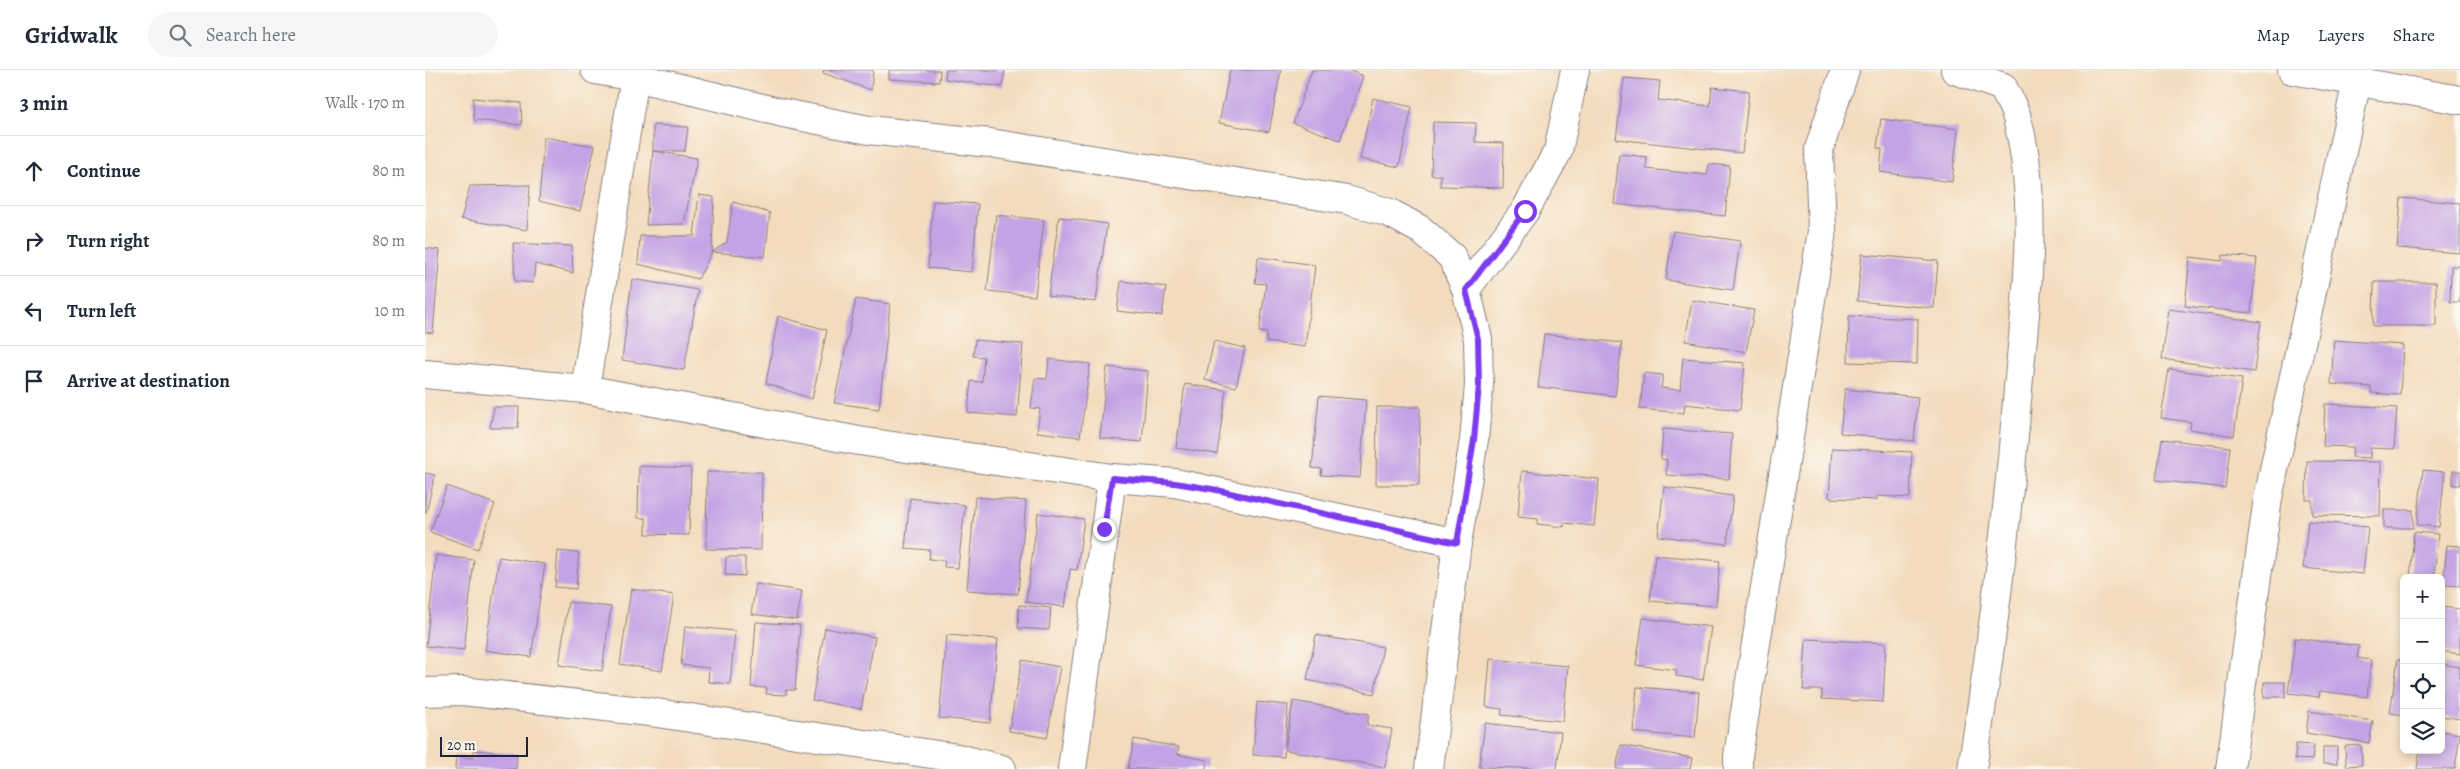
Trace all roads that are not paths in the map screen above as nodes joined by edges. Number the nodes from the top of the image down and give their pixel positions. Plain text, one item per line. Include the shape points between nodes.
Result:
1 (595, 70) edge
2 (1575, 70) edge
3 (1845, 70) edge
4 (1955, 70) edge
5 (2292, 70) edge
6 (635, 73) edge
7 (2406, 81) edge
8 (2357, 82) junction
9 (2460, 100) edge
10 (1466, 290) junction
11 (425, 374) edge
12 (585, 389) junction
13 (1112, 478) junction
14 (1457, 543) junction
15 (425, 692) edge
16 (1002, 769) edge
17 (1072, 769) edge
18 (1429, 769) edge
19 (1738, 769) edge
20 (1973, 769) edge
21 (2229, 769) edge

1 - 6 street
2 - 10 street via 1558,152 1525,211
3 - 19 street via 1819,149 1822,231 1737,756
4 - 20 street via 2003,87 2016,116 2027,166 2029,228 2027,298 2011,479
5 - 8 street
6 - 10 street via 783,112 869,130 990,143 1347,200 1390,213 1421,230 1453,257
6 - 12 street
7 - 8 street
7 - 9 street
8 - 21 street via 2268,498
10 - 14 street via 1478,339 1479,385 1474,440
11 - 12 street
12 - 13 street via 859,441
13 - 14 street via 1212,489
13 - 17 street
14 - 18 street
15 - 16 street via 462,692 650,712 958,758

